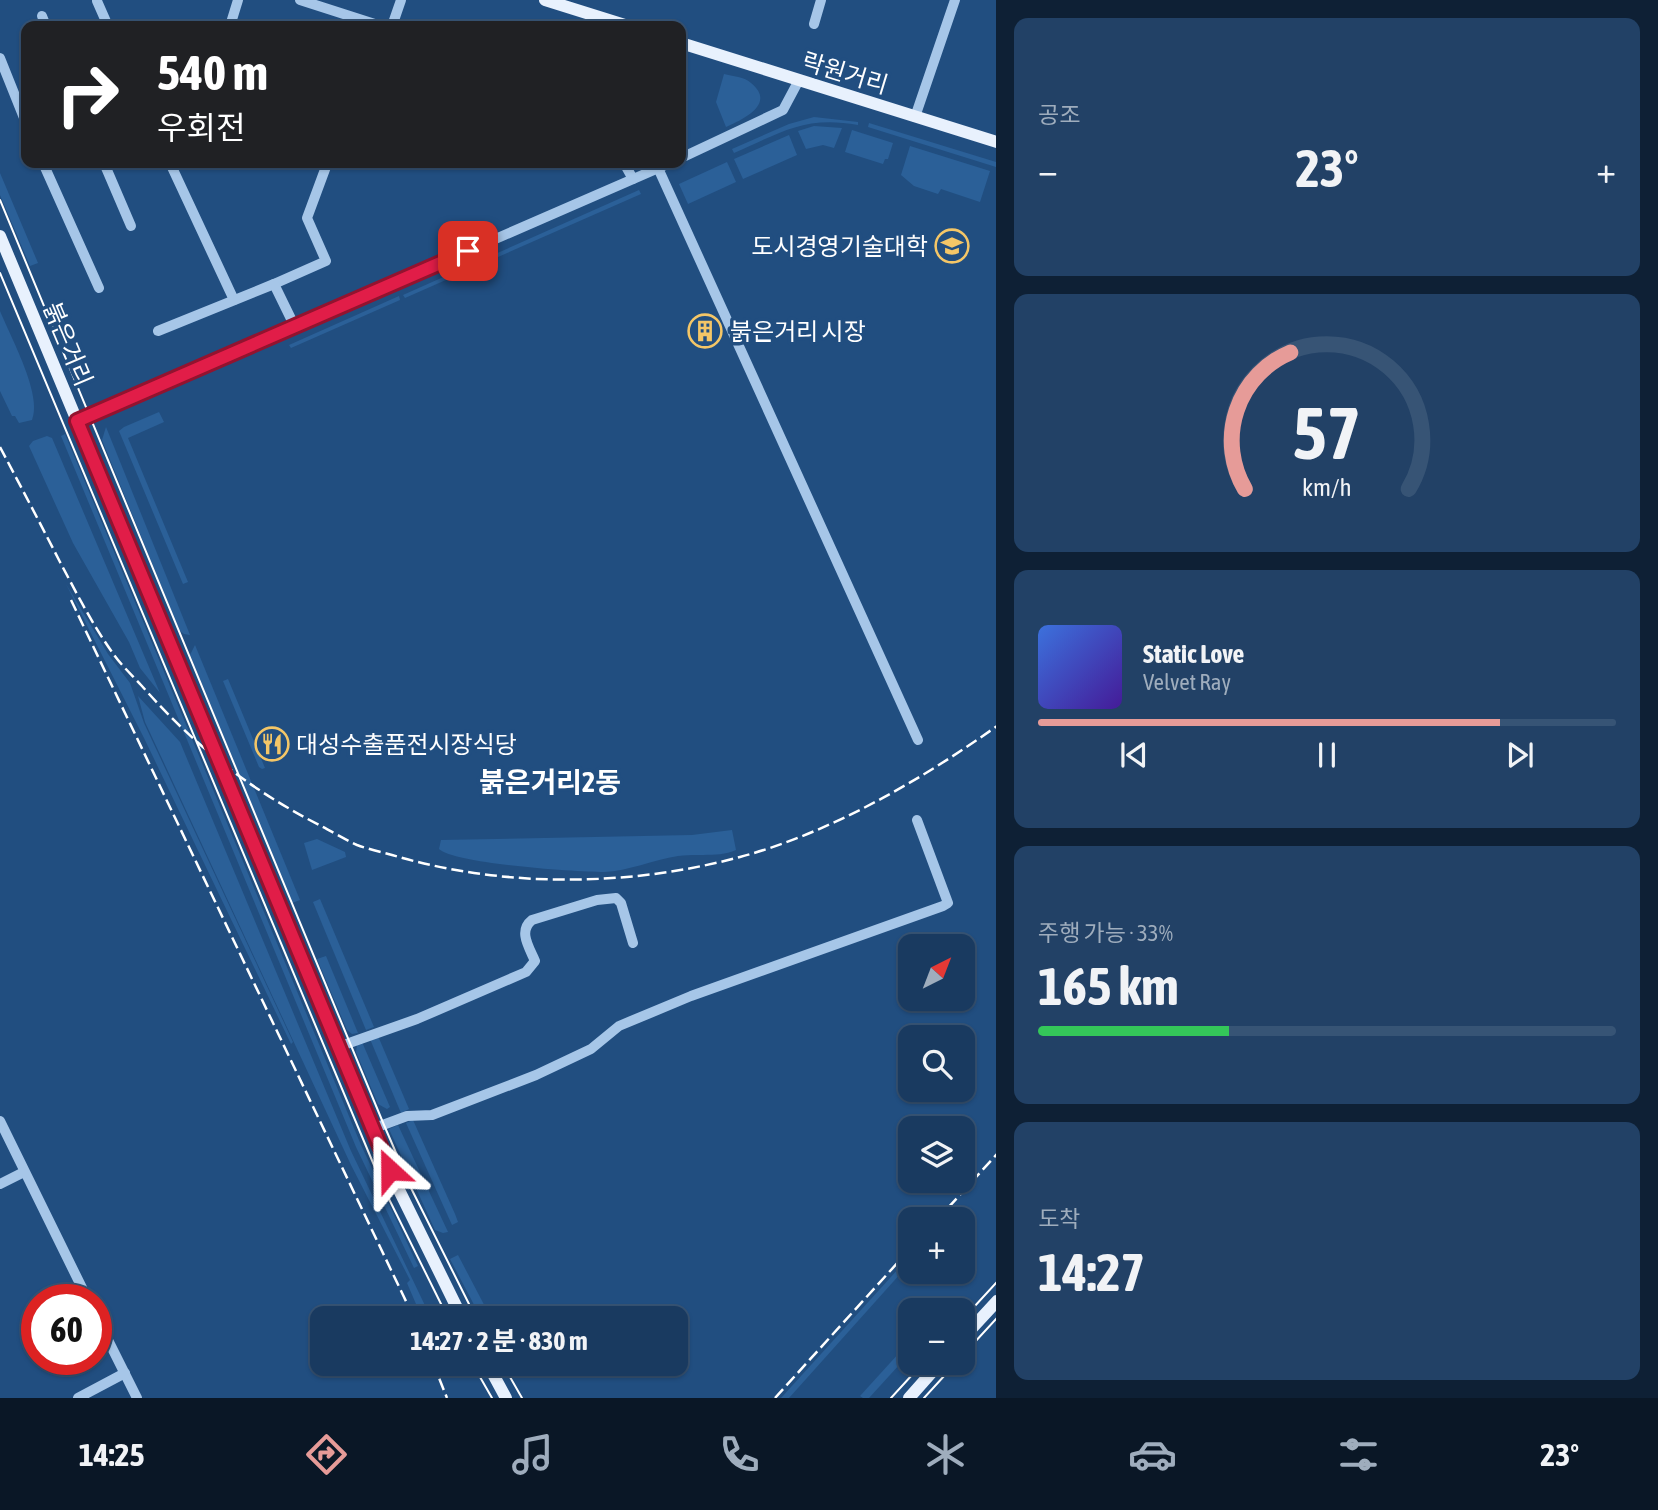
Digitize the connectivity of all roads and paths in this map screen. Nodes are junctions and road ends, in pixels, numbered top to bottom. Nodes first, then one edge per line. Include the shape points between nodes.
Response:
1 (238, 0) edge
2 (300, 0) edge
3 (401, 0) edge
4 (545, 0) edge
5 (821, 0) edge
6 (955, 0) edge
7 (97, 1) edge
8 (106, 21) edge
9 (232, 21) edge
10 (365, 21) edge
11 (394, 21) edge
12 (612, 21) edge
13 (814, 24) dead end
14 (686, 45) edge
15 (0, 58) edge
16 (799, 80) junction
17 (21, 110) edge
18 (915, 117) junction
19 (996, 142) edge
20 (686, 156) edge
21 (45, 168) edge
22 (106, 168) edge
23 (172, 168) edge
24 (326, 168) edge
25 (627, 168) edge
26 (659, 168) joint
27 (633, 179) junction
28 (131, 226) dead end
29 (0, 236) edge
30 (274, 284) junction
31 (99, 288) dead end
32 (234, 300) junction
33 (295, 327) junction
34 (158, 331) dead end
35 (77, 421) junction
36 (918, 740) dead end
37 (917, 820) dead end
38 (633, 943) dead end
39 (338, 1047) junction
40 (0, 1121) edge
41 (372, 1129) junction
42 (24, 1172) junction
43 (0, 1184) edge
44 (80, 1284) edge
45 (996, 1301) edge
46 (456, 1306) edge
47 (975, 1324) edge
48 (112, 1347) edge
49 (125, 1373) junction
50 (929, 1375) edge
51 (493, 1376) edge
52 (78, 1398) edge
53 (137, 1398) edge
54 (506, 1398) edge
55 (909, 1398) edge

1 - 9 street
2 - 10 street
3 - 11 street
4 - 12 main road
5 - 13 street
6 - 18 street
7 - 8 street
14 - 16 main road, 락원거리
15 - 17 street
16 - 18 main road, 락원거리
16 - 20 street via 783,110
18 - 19 main road, 락원거리
21 - 31 street
22 - 28 street
23 - 32 street
24 - 30 street via 307,218 326,261
25 - 27 street
26 - 27 street
26 - 36 street
27 - 33 street
29 - 35 main road, 붉은거리
30 - 32 street
30 - 33 street
32 - 34 street
33 - 35 street
35 - 39 main road, 붉은거리
37 - 41 street via 948,903 943,906 691,996 619,1026 591,1049 536,1075 432,1115 407,1116
38 - 39 street via 616,898 532,920 524,931 535,961 526,972
39 - 41 main road, 붉은거리
40 - 42 street
41 - 46 main road, 붉은거리
42 - 43 street
42 - 44 street
45 - 47 main road
48 - 49 street
49 - 52 street
49 - 53 street
50 - 55 main road
51 - 54 main road

